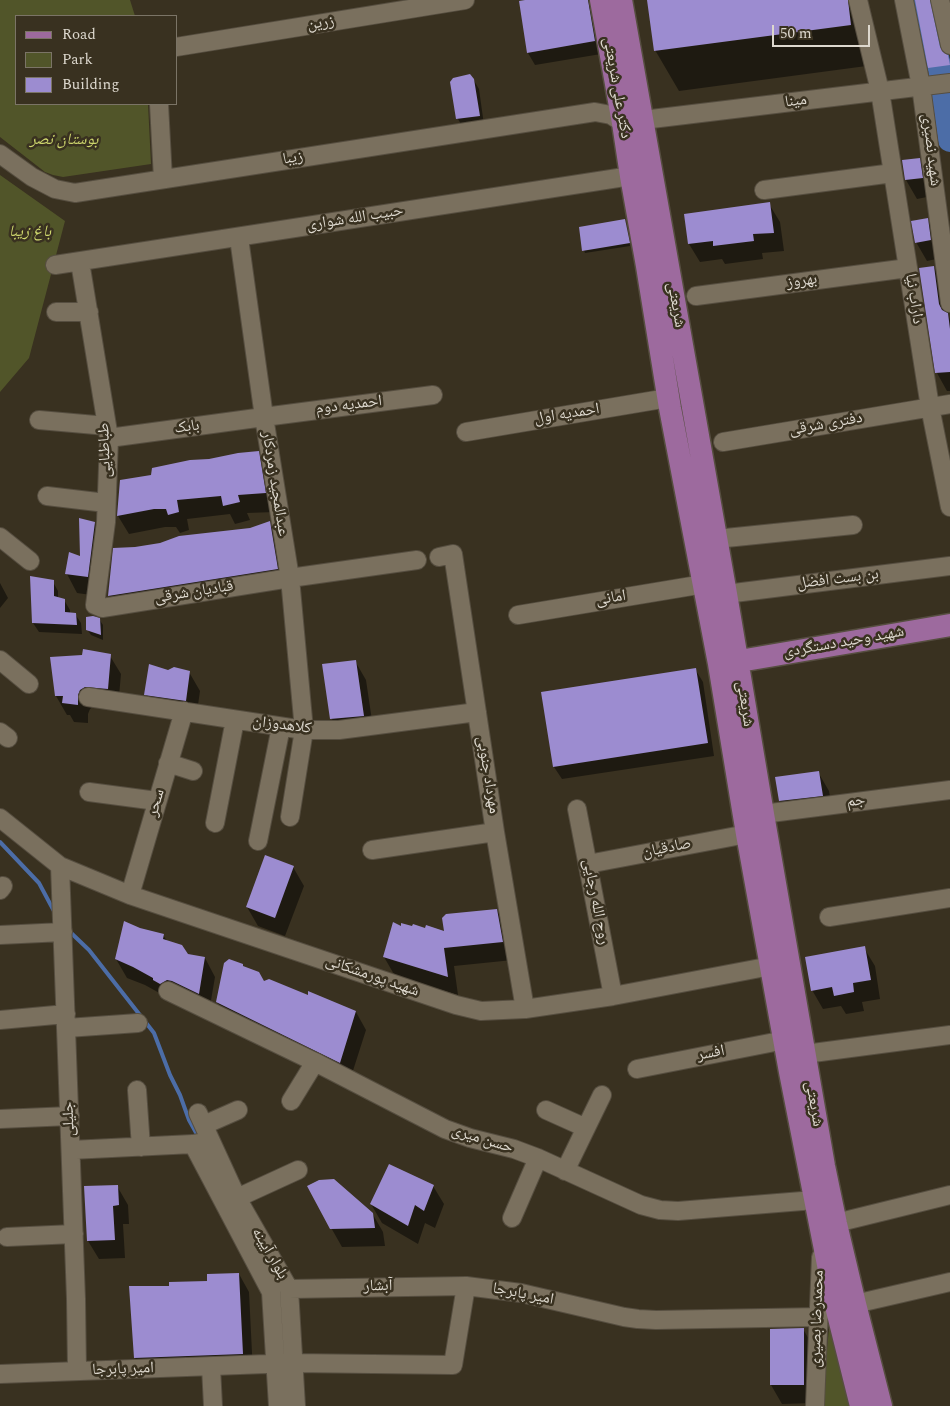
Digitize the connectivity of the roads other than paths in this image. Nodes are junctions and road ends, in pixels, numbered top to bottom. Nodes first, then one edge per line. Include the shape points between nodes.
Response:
1 (465, 0) edge
2 (601, 0) edge
3 (621, 0) edge
4 (858, 0) edge
5 (904, 0) edge
6 (940, 0) edge
7 (950, 45) edge
8 (178, 47) edge
9 (950, 83) edge
10 (921, 86) junction
11 (880, 91) junction
12 (159, 105) edge
13 (633, 122) junction
14 (0, 154) edge
15 (893, 173) junction
16 (631, 176) junction
17 (163, 179) junction
18 (764, 190) dead end
19 (238, 238) junction
20 (80, 262) junction
21 (56, 265) dead end
22 (908, 268) junction
23 (696, 296) dead end
24 (950, 303) edge
25 (56, 312) dead end
26 (88, 312) junction
27 (433, 396) dead end
28 (668, 398) junction
29 (950, 404) edge
30 (930, 407) junction
31 (264, 417) junction
32 (39, 420) dead end
33 (108, 432) junction
34 (466, 432) dead end
35 (723, 442) dead end
36 (694, 475) junction
37 (47, 496) dead end
38 (106, 503) junction
39 (950, 507) edge
40 (853, 525) dead end
41 (0, 537) edge
42 (716, 539) junction
43 (439, 557) dead end
44 (417, 560) dead end
45 (30, 561) dead end
46 (950, 566) edge
47 (290, 578) junction
48 (704, 584) junction
49 (726, 594) junction
50 (98, 607) joint
51 (518, 615) dead end
52 (950, 625) edge
53 (730, 656) junction
54 (0, 660) edge
55 (29, 684) dead end
56 (88, 696) dead end
57 (184, 711) junction
58 (477, 712) junction
59 (235, 720) junction
60 (281, 727) junction
61 (304, 730) junction
62 (168, 763) junction
63 (193, 771) dead end
64 (950, 790) edge
65 (89, 792) dead end
66 (157, 801) junction
67 (577, 809) dead end
68 (763, 814) junction
69 (290, 817) dead end
70 (0, 818) edge
71 (215, 823) dead end
72 (496, 832) junction
73 (747, 834) junction
74 (258, 841) dead end
75 (372, 850) dead end
76 (588, 864) junction
77 (60, 866) junction
78 (130, 895) junction
79 (950, 898) edge
80 (828, 916) dead end
81 (63, 932) junction
82 (0, 935) edge
83 (771, 966) junction
84 (168, 991) dead end
85 (613, 996) junction
86 (525, 1009) junction
87 (0, 1020) edge
88 (66, 1021) junction
89 (138, 1023) dead end
90 (950, 1035) edge
91 (785, 1040) junction
92 (805, 1054) junction
93 (315, 1062) junction
94 (637, 1069) dead end
95 (137, 1090) dead end
96 (602, 1095) dead end
97 (291, 1101) dead end
98 (238, 1110) dead end
99 (546, 1110) dead end
100 (70, 1116) junction
101 (0, 1119) edge
102 (204, 1126) junction
103 (586, 1128) junction
104 (193, 1144) junction
105 (141, 1146) junction
106 (71, 1150) junction
107 (538, 1158) junction
108 (298, 1170) dead end
109 (565, 1171) junction
110 (950, 1195) edge
111 (237, 1198) junction
112 (816, 1200) junction
113 (512, 1218) dead end
114 (826, 1228) junction
115 (74, 1234) junction
116 (7, 1237) dead end
117 (950, 1282) edge
118 (466, 1286) junction
119 (289, 1289) junction
120 (855, 1304) junction
121 (818, 1317) junction
122 (287, 1363) junction
123 (210, 1367) junction
124 (77, 1371) junction
125 (0, 1374) edge
126 (213, 1406) edge
127 (278, 1406) edge
128 (296, 1406) edge
129 (815, 1406) edge
130 (861, 1406) edge
131 (881, 1406) edge

1 - 8 street, زرین
2 - 13 main road, دکتر علی شریعتی
3 - 13 main road, شریعتی
4 - 11 street, داراب نیا
5 - 10 street, شهید نصیری
6 - 7 street
9 - 10 street, مینا
10 - 11 street, مینا
10 - 24 street, شهید نصیری
11 - 13 street, مینا
11 - 15 street, داراب نیا
12 - 17 street
13 - 16 main road, دکتر علی شریعتی
13 - 17 street, زیبا via 595,112
13 - 36 main road, شریعتی
14 - 17 street, زیبا via 55,189 75,193
15 - 18 street
15 - 22 street, داراب نیا
16 - 19 street, حبیب الله شواری
16 - 28 main road, شریعتی
19 - 20 street, حبیب الله شواری
19 - 31 street, عبدالمجید زمردکار
20 - 21 street, حبیب الله شواری
20 - 26 street, طباطبایی
22 - 23 street, بهروز
22 - 30 street, داراب نیا
25 - 26 street
26 - 33 street, طباطبایی
27 - 31 street, احمدیه دوم
28 - 34 street, احمدیه اول
28 - 36 main road, شریعتی
29 - 30 street, دفتری شرقی
30 - 35 street, دفتری شرقی
30 - 39 street, داراب نیا
31 - 33 street, بابک
31 - 47 street, عبدالمجید زمردکار
32 - 33 street, بابک
33 - 38 street, طباطبایی
36 - 42 main road, شریعتی
36 - 48 main road, شریعتی
37 - 38 street
38 - 50 street, طباطبایی via 95,605
40 - 42 street
41 - 45 street
42 - 49 main road, شریعتی
43 - 58 street, مهرداد جنوبی via 453,554
44 - 47 street, قبادیان شرقی
46 - 49 street, بن بست افضل
47 - 50 street, قبادیان شرقی
47 - 61 street, عبدالمجید زمردکار
48 - 51 street, امانی
48 - 53 main road, شریعتی
49 - 53 main road, شریعتی
52 - 53 main road, شهید وحید دستگردی via 770,656
53 - 68 main road, شریعتی
53 - 73 main road, شریعتی
54 - 55 street
56 - 57 street, کلاهدوزان
57 - 59 street, کلاهدوزان
57 - 62 street, سحر
58 - 61 street, کلاهدوزان via 339,730
58 - 72 street, مهرداد جنوبی
59 - 60 street, کلاهدوزان
59 - 71 street
60 - 61 street, کلاهدوزان
60 - 74 street
61 - 69 street, عبدالمجید زمردکار
62 - 63 street
62 - 66 street, سحر
64 - 68 street, جم
65 - 66 street
66 - 78 street, سحر
67 - 76 street, روح الله رجایی
68 - 92 main road, شریعتی
70 - 77 street, شهید پورمشکانی
72 - 75 street
72 - 86 street, مهرداد جنوبی
73 - 76 street, صادقیان
73 - 83 main road, شریعتی
76 - 85 street, روح الله رجایی
77 - 78 street, شهید پورمشکانی
77 - 81 street, جلیلی
78 - 86 street, شهید پورمشکانی via 456,1006 481,1011
79 - 80 street
81 - 82 street
81 - 88 street, جلیلی
83 - 85 street, شهید پورمشکانی
83 - 91 main road, شریعتی
84 - 93 street, حسن میری
85 - 86 street, شهید پورمشکانی
87 - 88 street
88 - 89 street
88 - 100 street, جلیلی
90 - 92 street
91 - 94 street, افسر
91 - 112 main road, شریعتی
92 - 114 main road, شریعتی
93 - 97 street
93 - 107 street, حسن میری via 445,1129
95 - 105 street
96 - 103 street
98 - 102 street
99 - 103 street
100 - 101 street
100 - 106 street, جلیلی
102 - 104 street
102 - 111 street, بلوار آیینه
103 - 109 street
104 - 105 street
104 - 122 street, بلوار آیینه via 271,1292
105 - 106 street
106 - 115 street, جلیلی
107 - 109 street, حسن میری
107 - 113 street
108 - 111 street
109 - 112 street, حسن میری via 641,1205 660,1210
110 - 114 street
111 - 119 street, بلوار آیینه
112 - 114 main road, شریعتی
114 - 120 main road, شریعتی
114 - 121 street, محمدرضا بصیری
114 - 130 main road, شریعتی via 837,1310
115 - 116 street
115 - 124 street, جلیلی
117 - 120 street
118 - 119 street, آبشار
118 - 121 street, امیر پابرجا via 521,1293 638,1319
118 - 122 street, امیر پابرجا via 453,1365
119 - 122 street, بلوار آیینه
120 - 131 main road, شریعتی
121 - 129 street, محمدرضا بصیری
122 - 123 street, امیر پابرجا
122 - 127 street, بلوار آیینه
122 - 128 street, بلوار آیینه
123 - 124 street, امیر پابرجا
123 - 126 street
124 - 125 street, امیر پابرجا

